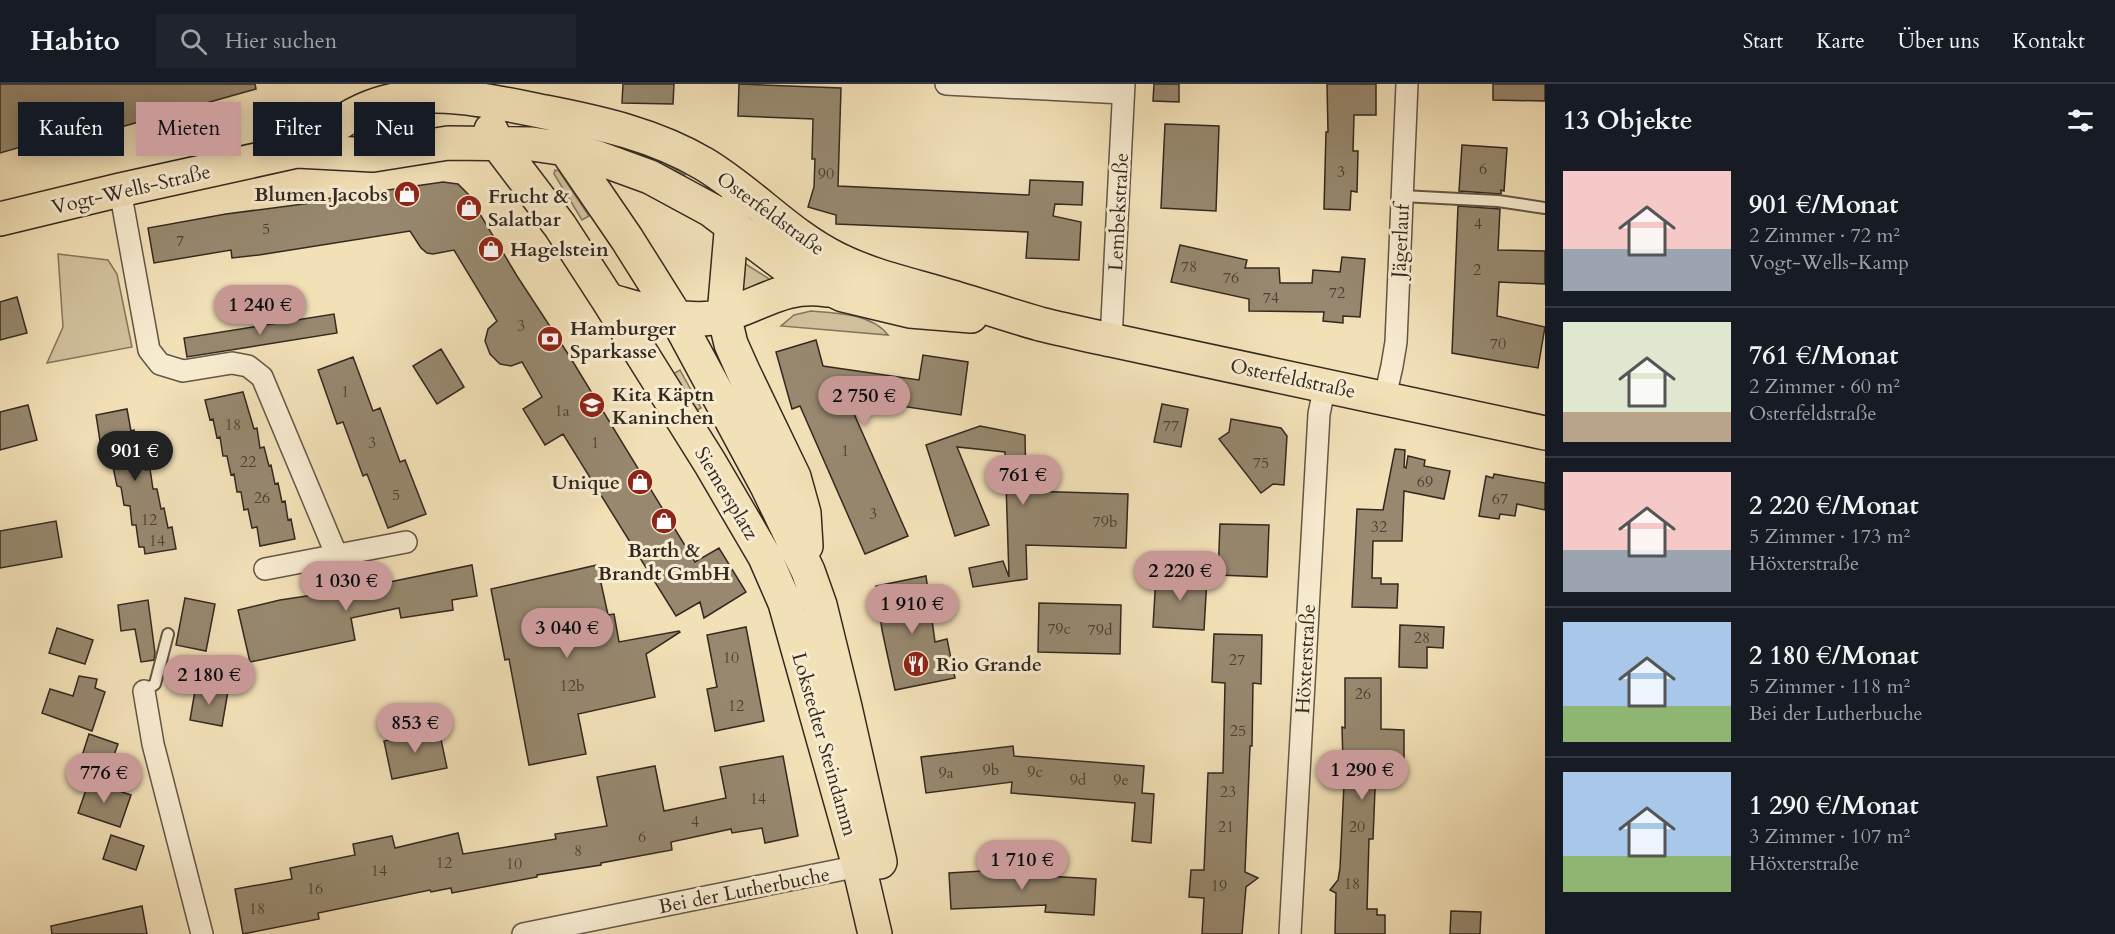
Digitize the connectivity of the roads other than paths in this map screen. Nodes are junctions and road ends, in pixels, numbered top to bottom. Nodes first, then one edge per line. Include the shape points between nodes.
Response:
1 (946, 84) edge
2 (1407, 84) edge
3 (1124, 88) edge
4 (469, 91) edge
5 (388, 94) edge
6 (511, 109) edge
7 (342, 123) edge
8 (566, 150) junction
9 (342, 153) edge
10 (274, 156) edge
11 (717, 172) junction
12 (120, 190) junction
13 (1402, 196) junction
14 (1545, 208) edge
15 (0, 219) edge
16 (733, 226) junction
17 (833, 291) junction
18 (608, 300) junction
19 (724, 315) junction
20 (676, 317) junction
21 (1042, 324) junction
22 (1111, 340) junction
23 (1325, 385) junction
24 (1384, 398) junction
25 (1545, 433) edge
26 (406, 542) dead end
27 (337, 556) junction
28 (765, 557) joint
29 (265, 569) dead end
30 (808, 571) junction
31 (168, 634) dead end
32 (144, 692) joint
33 (859, 866) junction
34 (202, 934) edge
35 (523, 934) edge
36 (875, 934) edge
37 (897, 934) edge
38 (1290, 934) edge

1 - 3 street
2 - 13 street, Jägerlauf
3 - 22 street, Lembekstraße
4 - 5 main road, Vogt-Wells-Straße via 428,96
4 - 6 main road, Siemersplatz
5 - 7 main road, Vogt-Wells-Straße
6 - 8 main road, Siemersplatz
6 - 8 main road via 532,144
6 - 9 main road, Vogt-Wells-Straße via 460,142 373,155
6 - 11 main road, Osterfeldstraße via 648,137
6 - 18 main road, Siemersplatz via 560,226
8 - 16 main road, Osterfeldstraße via 650,177
8 - 20 main road, Siemersplatz
10 - 12 main road, Vogt-Wells-Straße
11 - 16 main road via 731,198
11 - 21 main road, Osterfeldstraße via 799,236 836,259 880,277
12 - 15 main road, Vogt-Wells-Straße
12 - 27 street via 150,350 160,364 183,371 231,363 248,366 262,377
13 - 14 lane via 1498,201
13 - 24 street, Jägerlauf via 1396,342
16 - 17 main road, Osterfeldstraße via 783,264
16 - 19 main road
17 - 19 main road via 808,288 781,292
17 - 21 main road, Osterfeldstraße via 910,312
18 - 20 main road
18 - 28 main road, Siemersplatz
19 - 20 main road
19 - 30 main road via 731,344 794,477 804,513
20 - 30 main road, Siemersplatz
21 - 22 main road, Osterfeldstraße
22 - 23 main road, Osterfeldstraße
23 - 24 main road, Osterfeldstraße
23 - 38 street, Höxterstraße via 1319,414
24 - 25 main road, Osterfeldstraße
26 - 27 street
27 - 29 street
28 - 33 main road, Lokstedter Steindamm via 785,603
30 - 37 main road, Lokstedter Steindamm via 820,605
31 - 32 lane via 155,684
32 - 34 street via 153,744
33 - 35 street, Bei der Lutherbuche
33 - 36 main road, Lokstedter Steindamm

